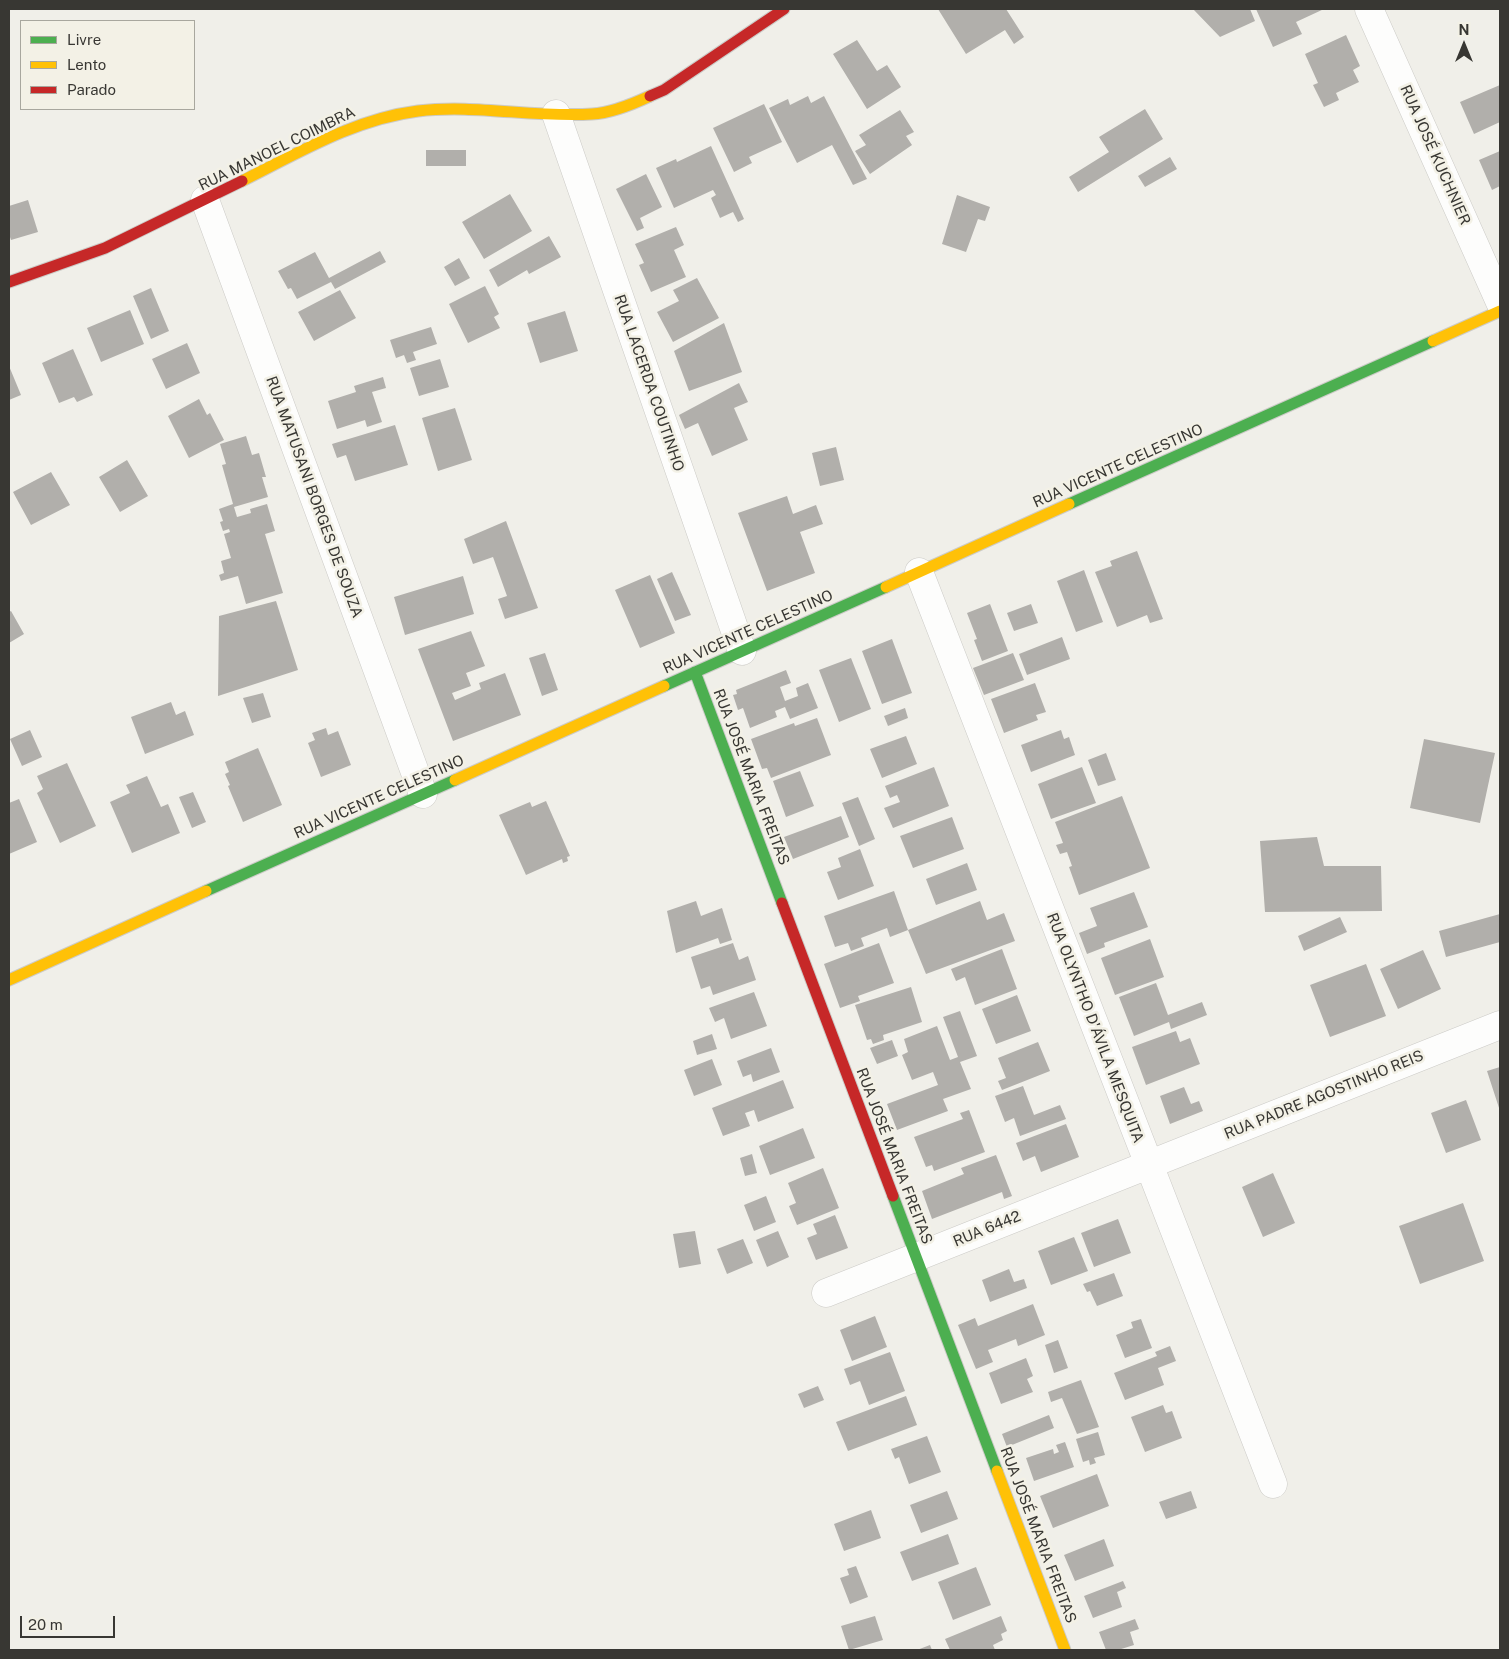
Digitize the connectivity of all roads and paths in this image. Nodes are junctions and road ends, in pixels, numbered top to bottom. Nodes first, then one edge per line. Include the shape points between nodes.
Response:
1 (784, 9) edge
2 (1369, 9) edge
3 (556, 114) junction
4 (205, 200) junction
5 (9, 282) edge
6 (1500, 302) edge
7 (1500, 311) edge
8 (919, 572) junction
9 (742, 652) junction
10 (695, 672) junction
11 (423, 794) junction
12 (9, 980) edge
13 (1500, 1025) edge
14 (1148, 1165) junction
15 (916, 1257) junction
16 (826, 1293) dead end
17 (1272, 1484) dead end
18 (1066, 1650) edge

1 - 3 street, RUA MANOEL COIMBRA via 664,90 631,105 594,114
2 - 6 street, RUA JOSÉ KUCHNIER
3 - 4 street, RUA MANOEL COIMBRA via 452,109 417,111 370,121 326,139
3 - 9 street, RUA LACERDA COUTINHO
4 - 5 street, RUA MANOEL COIMBRA via 105,248
4 - 11 street, RUA MATUSANI BORGES DE SOUZA
7 - 8 street, RUA VICENTE CELESTINO
8 - 9 street, RUA VICENTE CELESTINO
8 - 14 street, RUA OLYNTHO D'ÁVILA MESQUITA
9 - 10 street, RUA VICENTE CELESTINO
10 - 11 street, RUA VICENTE CELESTINO
10 - 15 street, RUA JOSÉ MARIA FREITAS
11 - 12 street, RUA VICENTE CELESTINO
13 - 14 street, RUA PADRE AGOSTINHO REIS
14 - 15 street, RUA 6442
14 - 17 street, RUA OLYNTHO D'ÁVILA MESQUITA
15 - 16 street, RUA 6442
15 - 18 street, RUA JOSÉ MARIA FREITAS

